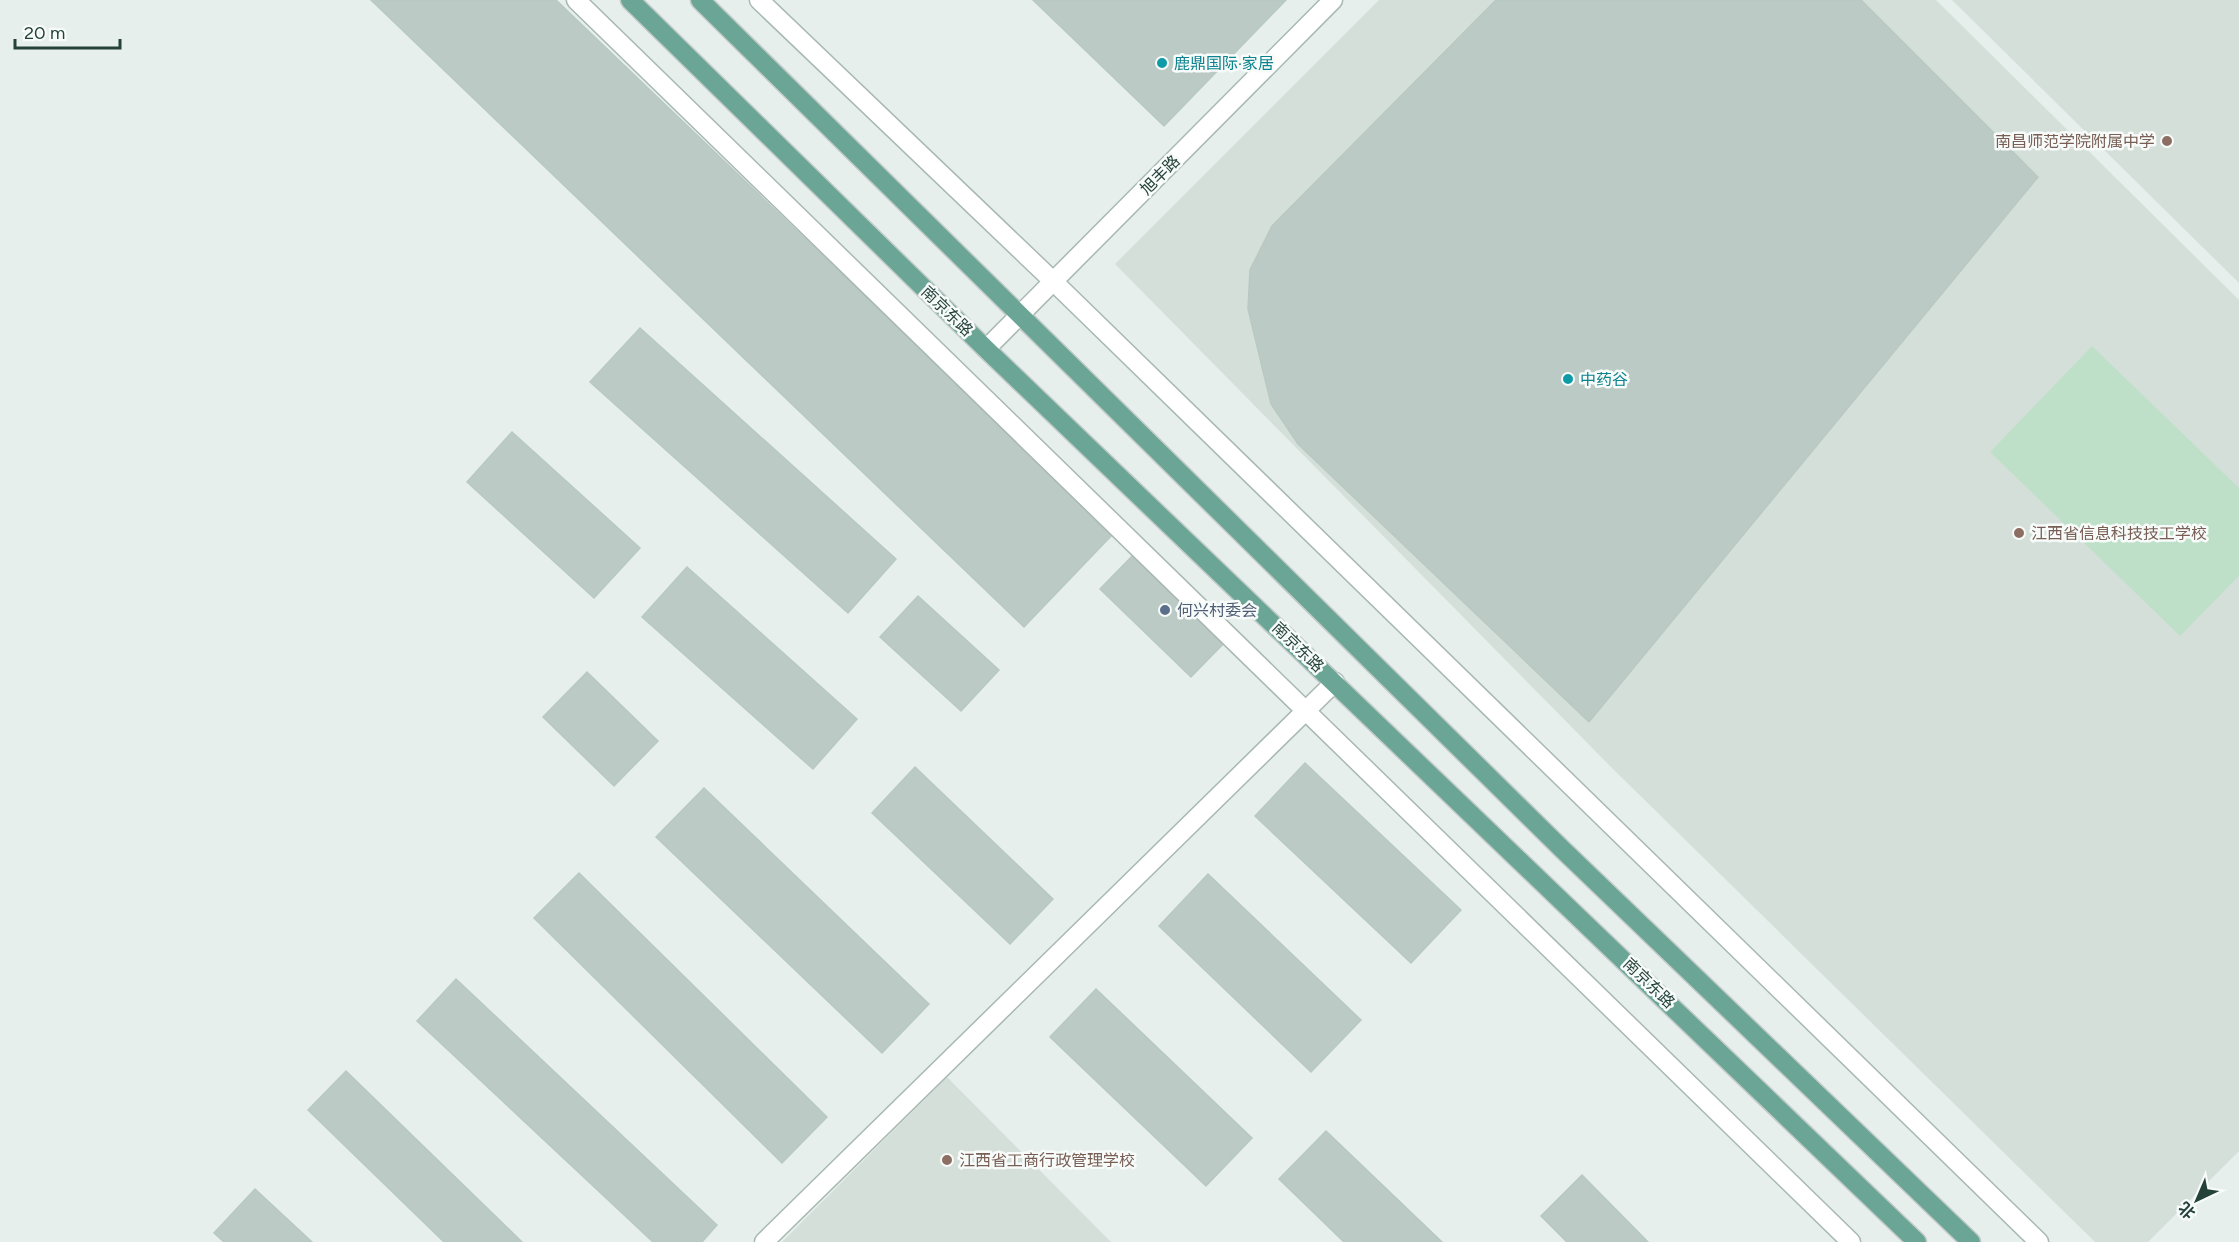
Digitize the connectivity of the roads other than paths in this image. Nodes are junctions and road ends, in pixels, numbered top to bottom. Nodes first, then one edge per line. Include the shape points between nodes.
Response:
1 (576, 0) edge
2 (630, 0) edge
3 (700, 0) edge
4 (759, 0) edge
5 (1333, 0) edge
6 (1054, 282) junction
7 (1021, 316) junction
8 (986, 349) junction
9 (1335, 682) junction
10 (1306, 711) junction
11 (764, 1242) edge
12 (1851, 1242) edge
13 (1917, 1242) edge
14 (1971, 1242) edge
15 (2038, 1242) edge

1 - 10 street
2 - 8 main road, 南京东路
3 - 7 main road
4 - 6 street
5 - 6 street, 旭丰路
6 - 7 street, 旭丰路
6 - 15 street
7 - 8 street, 旭丰路
7 - 14 main road via 1553,840
8 - 9 main road, 南京东路
9 - 10 street
9 - 13 main road, 南京东路
10 - 11 street
10 - 12 street

